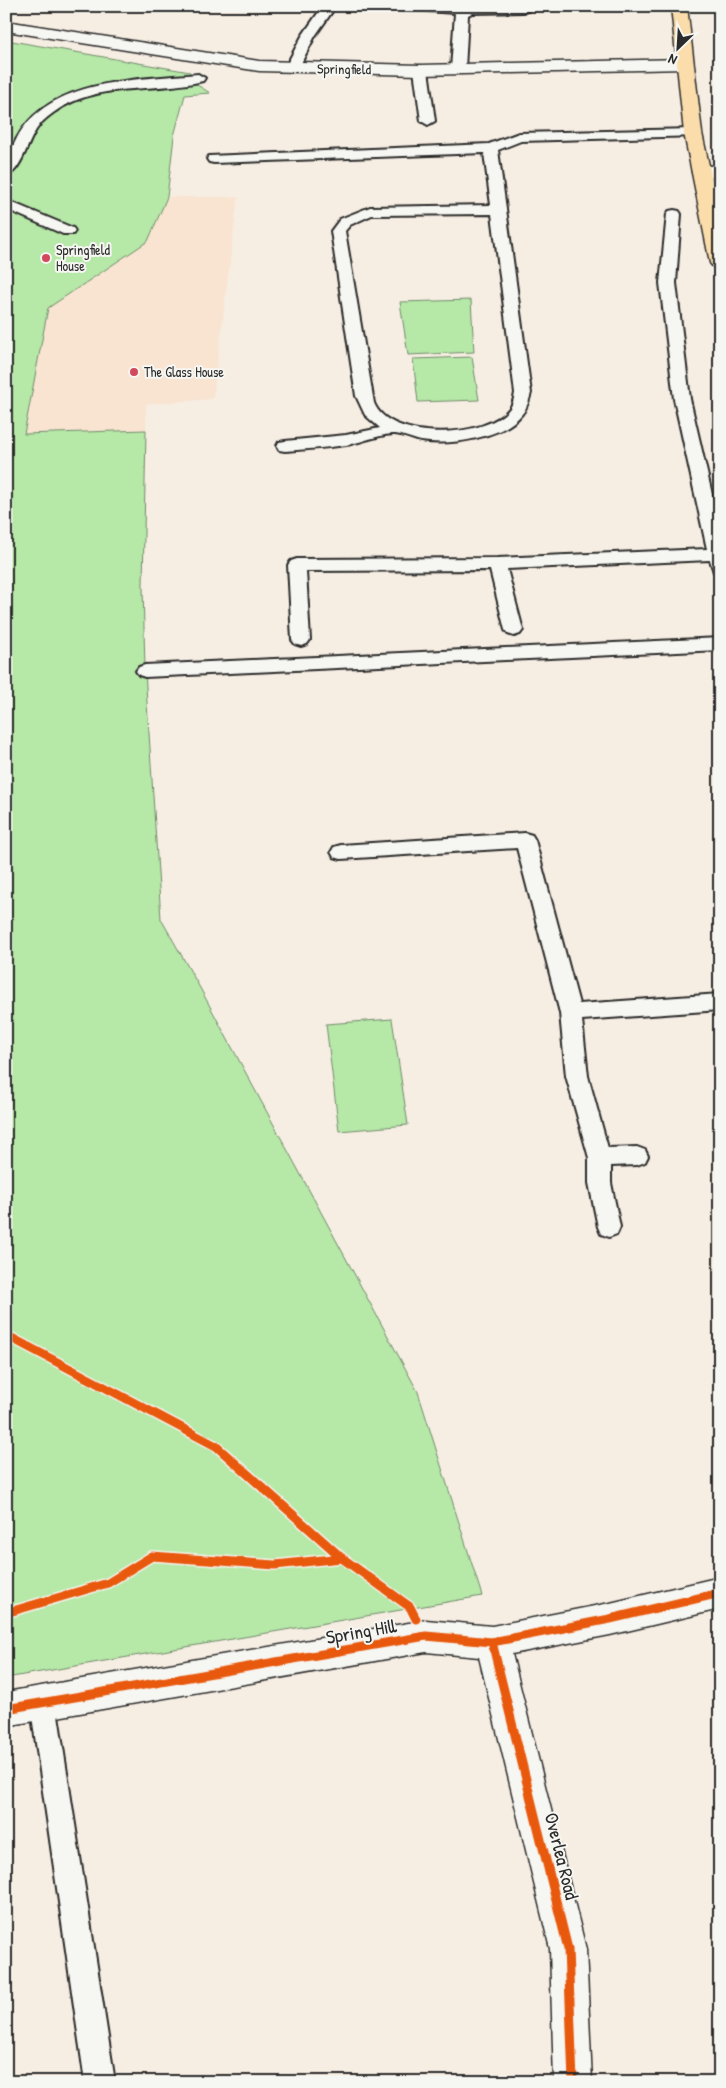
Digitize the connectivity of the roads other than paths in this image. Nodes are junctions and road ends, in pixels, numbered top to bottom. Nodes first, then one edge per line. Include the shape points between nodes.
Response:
1 (330, 6) edge
2 (411, 6) edge
3 (524, 6) edge
4 (679, 6) edge
5 (462, 12) junction
6 (6, 26) edge
7 (684, 64) junction
8 (292, 68) junction
9 (422, 70) junction
10 (458, 70) junction
11 (198, 78) dead end
12 (428, 121) dead end
13 (692, 133) junction
14 (491, 148) junction
15 (214, 159) dead end
16 (6, 172) edge
17 (710, 172) edge
18 (6, 204) edge
19 (500, 209) junction
20 (674, 214) dead end
21 (68, 231) dead end
22 (720, 263) edge
23 (396, 429) junction
24 (285, 446) dead end
25 (719, 559) edge
26 (496, 564) junction
27 (514, 630) dead end
28 (302, 640) dead end
29 (720, 644) edge
30 (145, 672) dead end
31 (340, 852) dead end
32 (720, 1002) edge
33 (571, 1013) junction
34 (637, 1156) dead end
35 (600, 1158) junction
36 (609, 1227) dead end
37 (720, 1593) edge
38 (492, 1642) junction
39 (43, 1702) junction
40 (6, 1709) edge
41 (100, 2082) edge
42 (573, 2082) edge

1 - 8 lane via 295,57
2 - 5 lane via 459,9
3 - 5 lane
4 - 7 highway
5 - 10 lane
6 - 8 street, Springfield via 228,62
7 - 10 street, Springfield
7 - 13 highway
8 - 9 street, Springfield
9 - 10 street, Springfield
9 - 12 lane
11 - 16 lane via 96,90 53,106 34,122
13 - 14 lane via 519,137
13 - 17 highway
14 - 15 lane
14 - 19 lane
17 - 22 highway
18 - 21 lane
19 - 23 lane via 523,393 515,412 497,425 474,434 443,437 410,435
19 - 23 lane via 370,211 345,222 338,232 364,396 370,412
20 - 25 lane via 668,283 682,400
23 - 24 lane via 346,440
25 - 26 lane
26 - 27 lane
26 - 28 lane via 297,565
29 - 30 lane
31 - 33 lane via 525,840
32 - 33 lane
33 - 35 lane via 577,1076
34 - 35 lane
35 - 36 lane via 600,1183
37 - 38 street, Spring Hill
38 - 39 street, Spring Hill via 426,1636
38 - 42 street, Overlea Road via 568,1949
39 - 40 street, Spring Hill
39 - 41 lane

